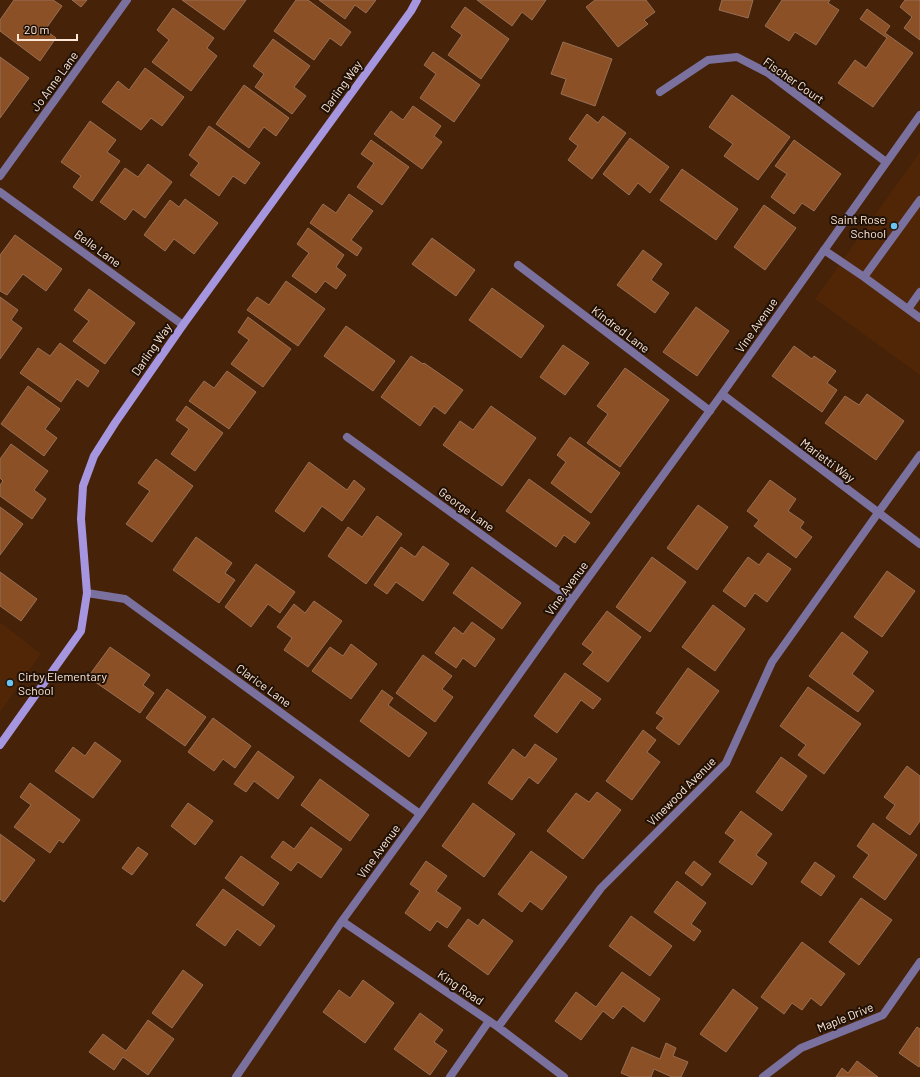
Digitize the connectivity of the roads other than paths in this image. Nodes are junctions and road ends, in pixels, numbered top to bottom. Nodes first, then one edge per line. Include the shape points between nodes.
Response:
1 (127, 0) edge
2 (417, 0) edge
3 (660, 92) dead end
4 (920, 115) edge
5 (886, 162) junction
6 (0, 176) edge
7 (0, 192) edge
8 (920, 200) edge
9 (824, 250) junction
10 (518, 265) dead end
11 (864, 277) junction
12 (920, 292) edge
13 (908, 309) junction
14 (920, 318) edge
15 (183, 324) junction
16 (722, 394) junction
17 (710, 411) junction
18 (347, 437) dead end
19 (920, 455) edge
20 (878, 513) junction
21 (920, 544) edge
22 (87, 593) junction
23 (572, 600) junction
24 (0, 745) edge
25 (420, 814) junction
26 (342, 921) junction
27 (920, 962) edge
28 (489, 1021) junction
29 (498, 1027) junction
30 (236, 1077) edge
31 (450, 1077) edge
32 (564, 1077) edge
33 (763, 1077) edge

1 - 6 street, Jo Anne Lane
2 - 15 street, Darling Way
3 - 5 street, Fischer Court via 708,60 737,57 768,73
4 - 5 street, Vine Avenue
5 - 9 street, Vine Avenue
7 - 15 street, Belle Lane
8 - 11 street
9 - 11 street
9 - 16 street, Vine Avenue
10 - 17 street, Kindred Lane
11 - 13 street
12 - 13 street
13 - 14 street
15 - 22 street, Darling Way via 94,456 83,486 81,519
16 - 17 street, Vine Avenue
16 - 20 street, Marietti Way
17 - 23 street, Vine Avenue
18 - 23 street, George Lane
19 - 20 street, Vinewood Avenue
20 - 21 street, Marietti Way
20 - 29 street, Vinewood Avenue via 772,662 726,764 601,888
22 - 24 street, Darling Way via 81,631
22 - 25 street, Clarice Lane via 125,599
23 - 25 street, Vine Avenue
25 - 26 street, Vine Avenue
26 - 28 street, King Road
26 - 30 street, Vine Avenue
27 - 33 street, Maple Drive via 882,1015 801,1048
28 - 29 street, King Road
28 - 31 street
29 - 32 street, King Road

